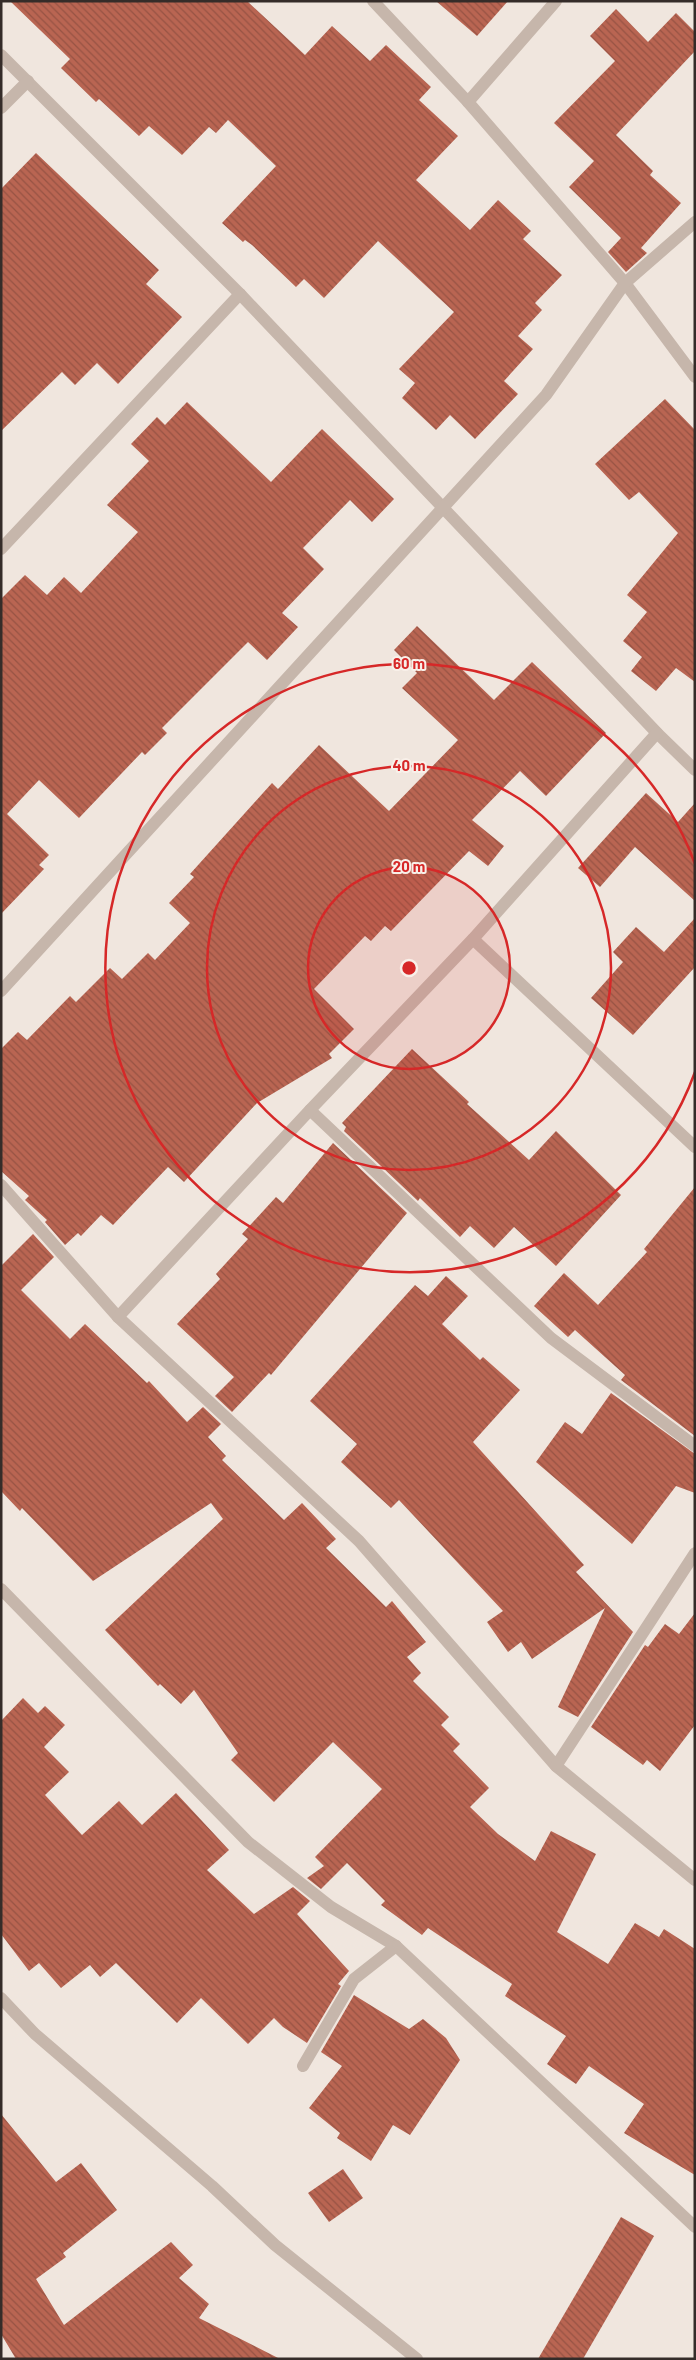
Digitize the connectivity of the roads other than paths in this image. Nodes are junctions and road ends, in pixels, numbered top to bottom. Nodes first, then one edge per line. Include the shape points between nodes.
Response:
1 (373, 1) edge
2 (556, 1) edge
3 (1, 55) edge
4 (28, 81) junction
5 (468, 102) junction
6 (1, 108) edge
7 (695, 222) edge
8 (625, 283) junction
9 (240, 294) junction
10 (695, 377) edge
11 (445, 507) junction
12 (1, 548) edge
13 (657, 733) junction
14 (695, 770) edge
15 (473, 939) junction
16 (1, 991) edge
17 (310, 1110) junction
18 (695, 1147) edge
19 (1, 1185) edge
20 (118, 1317) junction
21 (695, 1446) edge
22 (695, 1554) edge
23 (1, 1589) edge
24 (556, 1766) junction
25 (695, 1880) edge
26 (396, 1946) junction
27 (1, 1998) edge
28 (303, 2066) dead end
29 (695, 2227) edge
30 (417, 2359) edge

1 - 5 street
2 - 5 street
3 - 4 street
4 - 6 street
4 - 9 street
5 - 8 street
7 - 8 street
8 - 10 street
8 - 11 street via 546,395
9 - 11 street
9 - 12 street
11 - 13 street
11 - 16 street
13 - 14 street
13 - 15 street
15 - 17 street
15 - 18 street
17 - 20 street
17 - 21 street via 551,1338
19 - 20 street
20 - 24 street via 359,1541
22 - 24 street
23 - 26 street via 248,1842 331,1907
24 - 25 street
26 - 28 street via 354,1979
26 - 29 street
27 - 30 street via 35,2034 205,2180 275,2245

